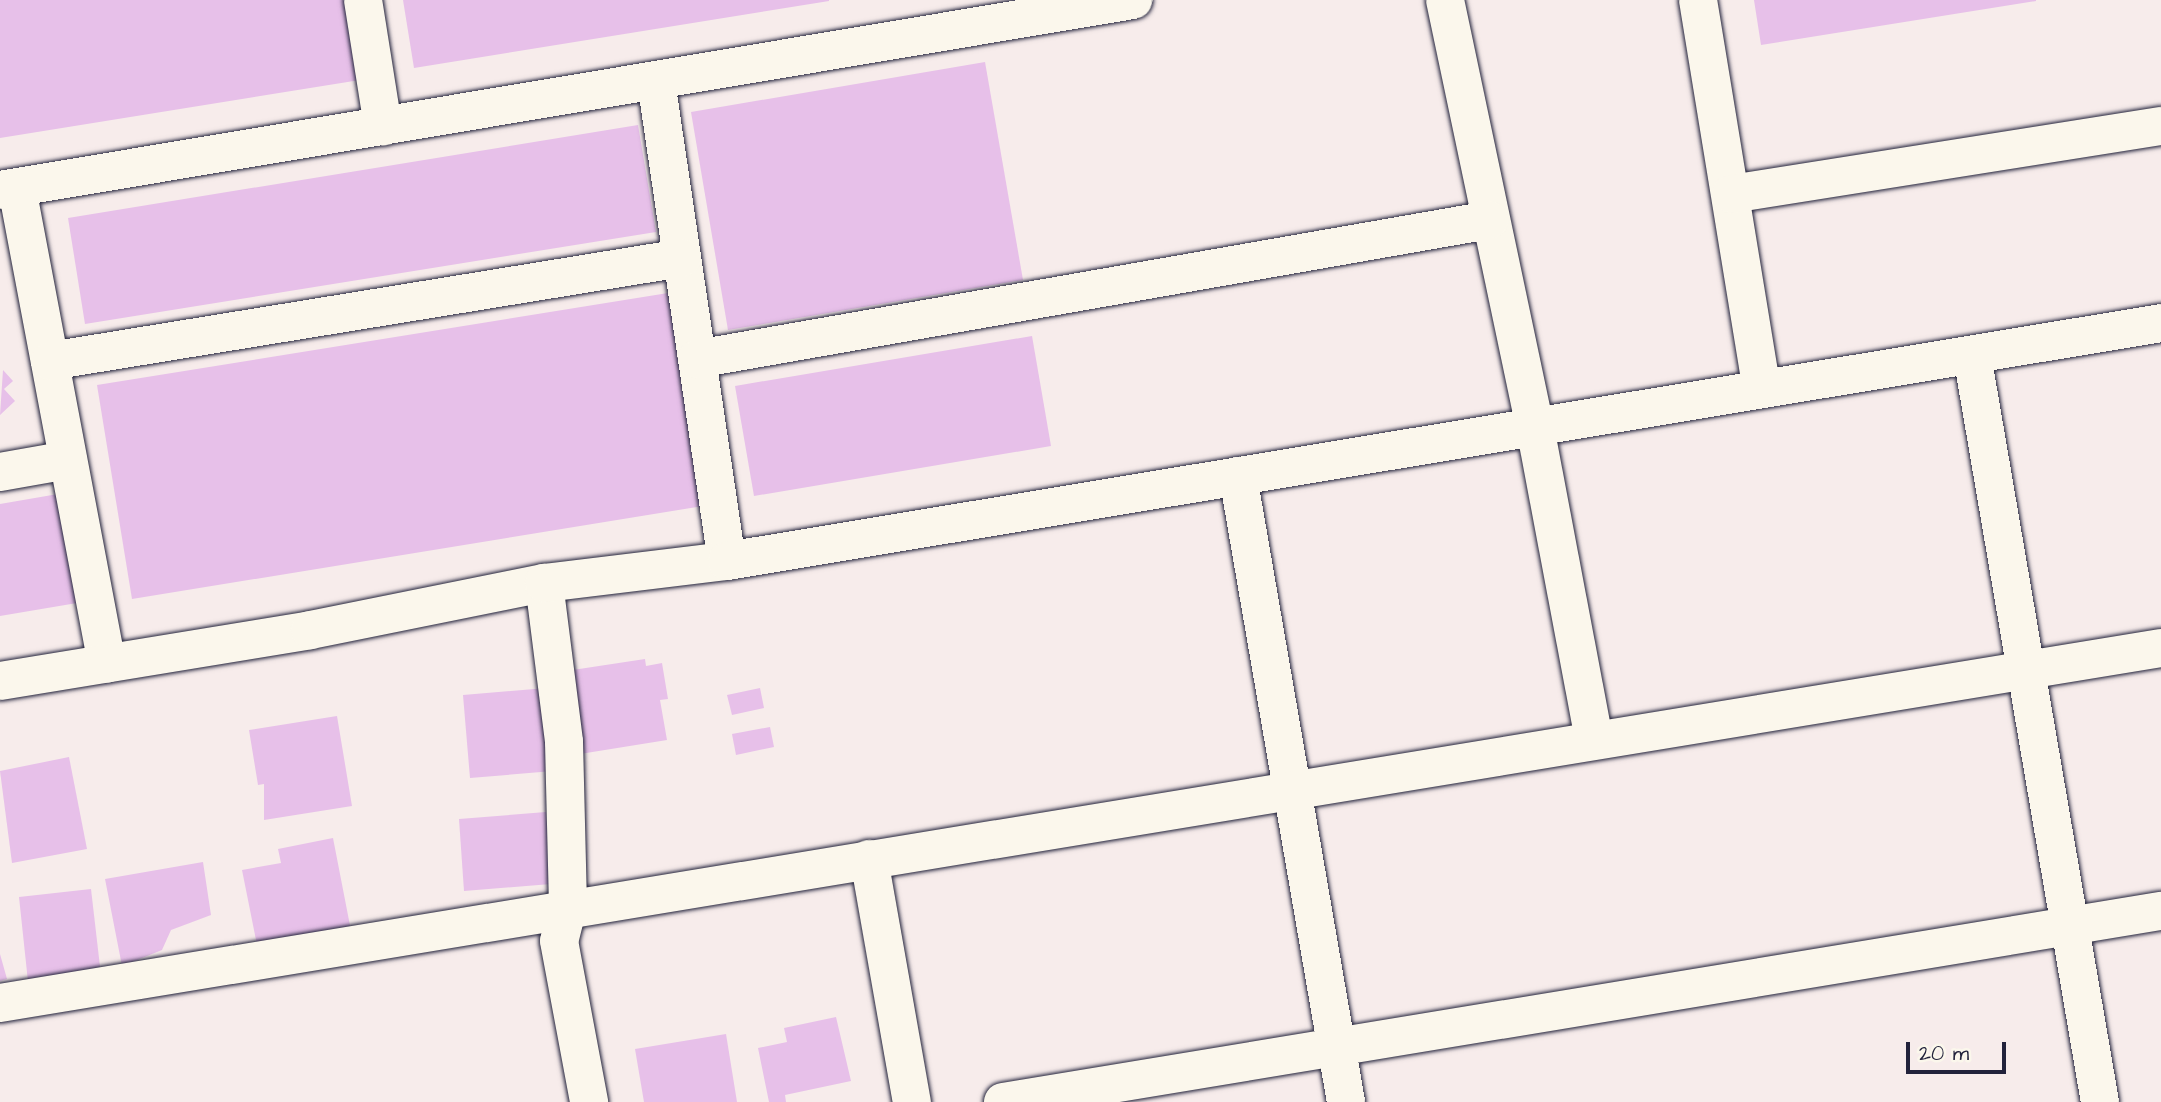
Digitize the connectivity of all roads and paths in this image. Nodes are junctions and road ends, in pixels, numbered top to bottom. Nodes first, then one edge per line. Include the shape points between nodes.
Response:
1 (363, 0) edge
2 (1133, 0) edge
3 (1445, 0) edge
4 (1698, 0) edge
5 (1022, 8) edge
6 (656, 81) junction
7 (383, 126) junction
8 (2161, 126) edge
9 (8, 189) edge
10 (1731, 194) junction
11 (1489, 220) junction
12 (682, 258) junction
13 (2161, 323) edge
14 (1972, 355) junction
15 (697, 359) junction
16 (50, 361) junction
17 (1762, 389) junction
18 (1535, 427) junction
19 (68, 460) junction
20 (0, 472) edge
21 (1238, 476) junction
22 (727, 561) junction
23 (544, 583) junction
24 (2161, 648) edge
25 (107, 664) junction
26 (2028, 671) junction
27 (0, 681) edge
28 (1594, 739) junction
29 (1293, 789) junction
30 (869, 859) junction
31 (568, 906) junction
32 (2161, 911) edge
33 (2071, 926) junction
34 (0, 1003) edge
35 (1338, 1047) junction
36 (1043, 1099) edge
37 (589, 1102) edge
38 (912, 1102) edge
39 (1003, 1102) edge
40 (1346, 1102) edge
41 (2100, 1102) edge

1 - 7 street
2 - 5 street
3 - 11 street
4 - 10 street
5 - 6 street
6 - 7 street
6 - 12 street
7 - 9 street
8 - 10 street
9 - 16 street
10 - 17 street
11 - 15 street
11 - 18 street
12 - 15 street
12 - 16 street
13 - 14 street
14 - 17 street
14 - 26 street
15 - 22 street
16 - 19 street
17 - 18 street
18 - 21 street
18 - 28 street
19 - 20 street
19 - 25 street
21 - 22 street
21 - 29 street
22 - 23 street
23 - 25 street via 310,630
23 - 31 street via 564,741
24 - 26 street
25 - 27 street
26 - 28 street
26 - 33 street
28 - 29 street
29 - 30 street
29 - 35 street
30 - 31 street
30 - 38 street
31 - 34 street
31 - 37 street via 559,941
32 - 33 street
33 - 35 street
33 - 41 street
35 - 36 street
35 - 40 street
36 - 39 street

